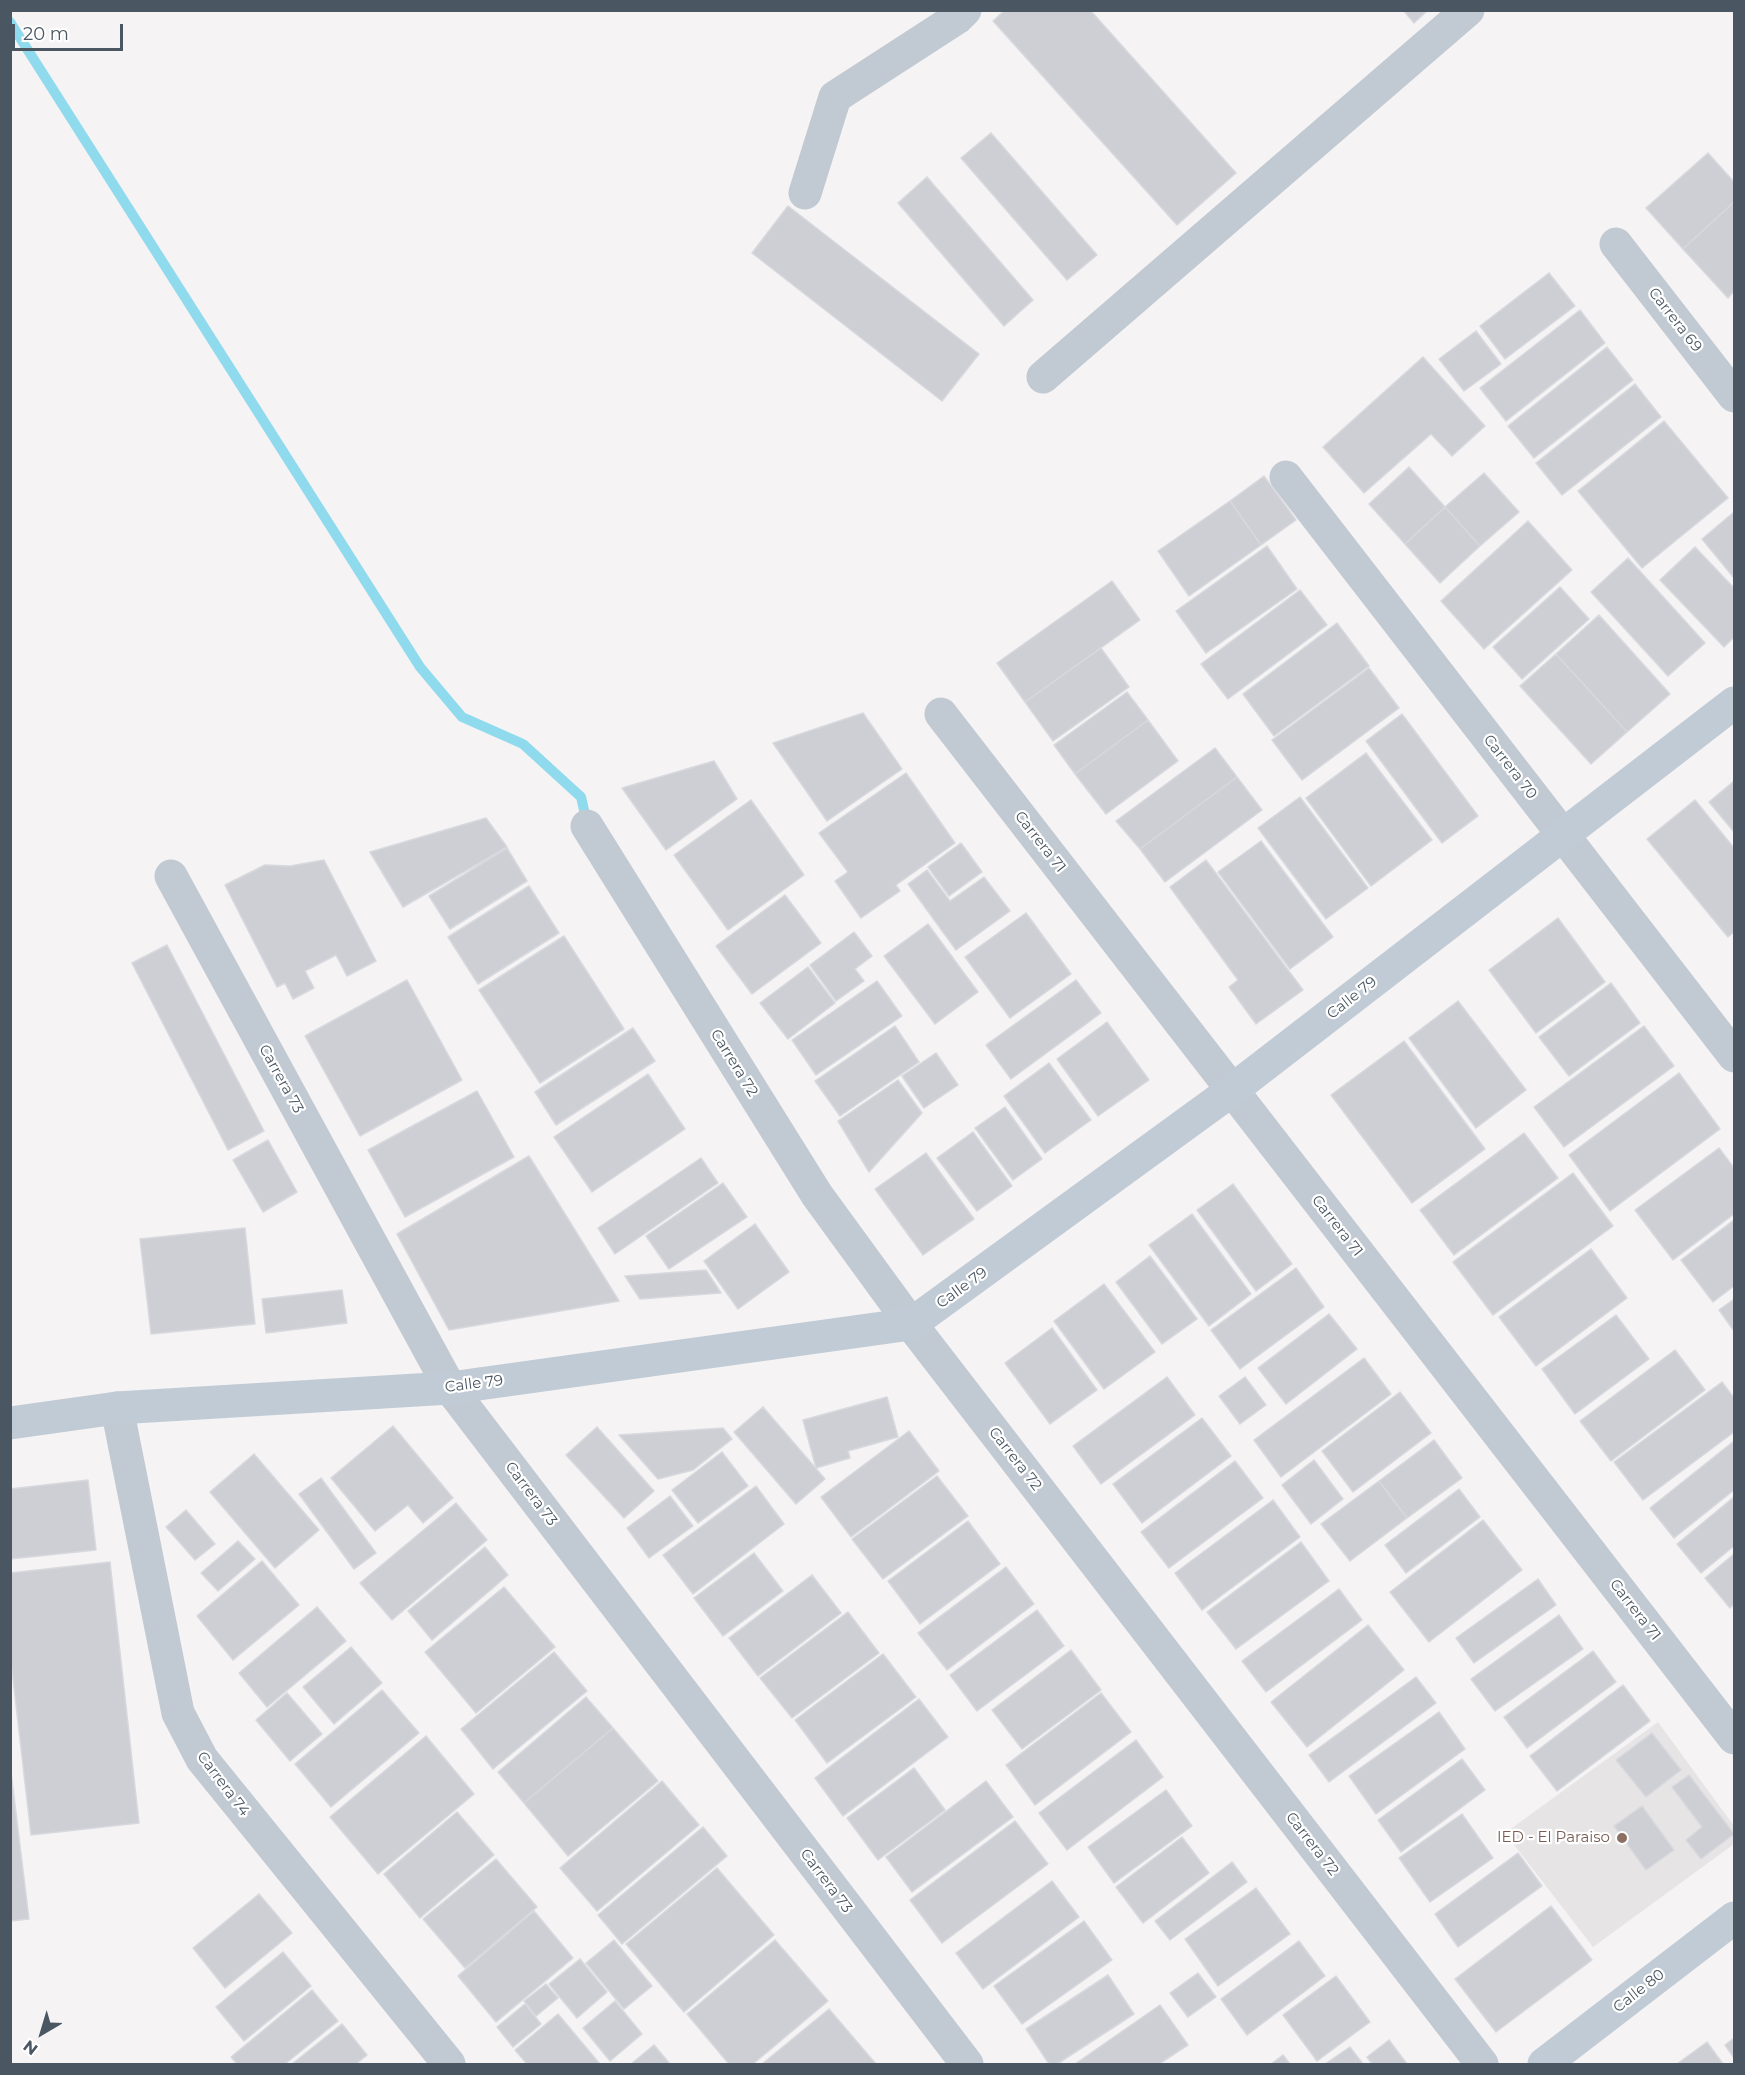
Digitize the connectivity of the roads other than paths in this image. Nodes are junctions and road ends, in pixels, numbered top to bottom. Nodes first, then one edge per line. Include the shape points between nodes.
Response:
1 (965, 10) edge
2 (1468, 10) edge
3 (805, 193) dead end
4 (1617, 244) dead end
5 (1043, 377) dead end
6 (1734, 396) edge
7 (1286, 477) dead end
8 (1734, 703) edge
9 (941, 714) dead end
10 (587, 826) dead end
11 (1563, 835) junction
12 (171, 876) dead end
13 (1734, 1056) edge
14 (1232, 1090) junction
15 (911, 1324) junction
16 (450, 1388) junction
17 (117, 1408) junction
18 (10, 1423) edge
19 (1734, 1738) edge
20 (1734, 1918) edge
21 (448, 2064) edge
22 (967, 2064) edge
23 (1482, 2064) edge
24 (1544, 2064) edge

1 - 3 street via 835,97
2 - 5 street
4 - 6 street, Carrera 69
7 - 11 street, Carrera 70
8 - 11 street, Calle 79
9 - 14 street, Carrera 71
10 - 15 street, Carrera 72 via 817,1195
11 - 13 street, Carrera 70
11 - 14 street, Calle 79
12 - 16 street, Carrera 73
14 - 15 street, Calle 79
14 - 19 street, Carrera 71
15 - 16 street, Calle 79
15 - 23 street, Carrera 72
16 - 17 street, Calle 79
16 - 22 street, Carrera 73
17 - 18 street, Calle 79
17 - 21 street, Carrera 74 via 178,1713 202,1759
20 - 24 street, Calle 80

